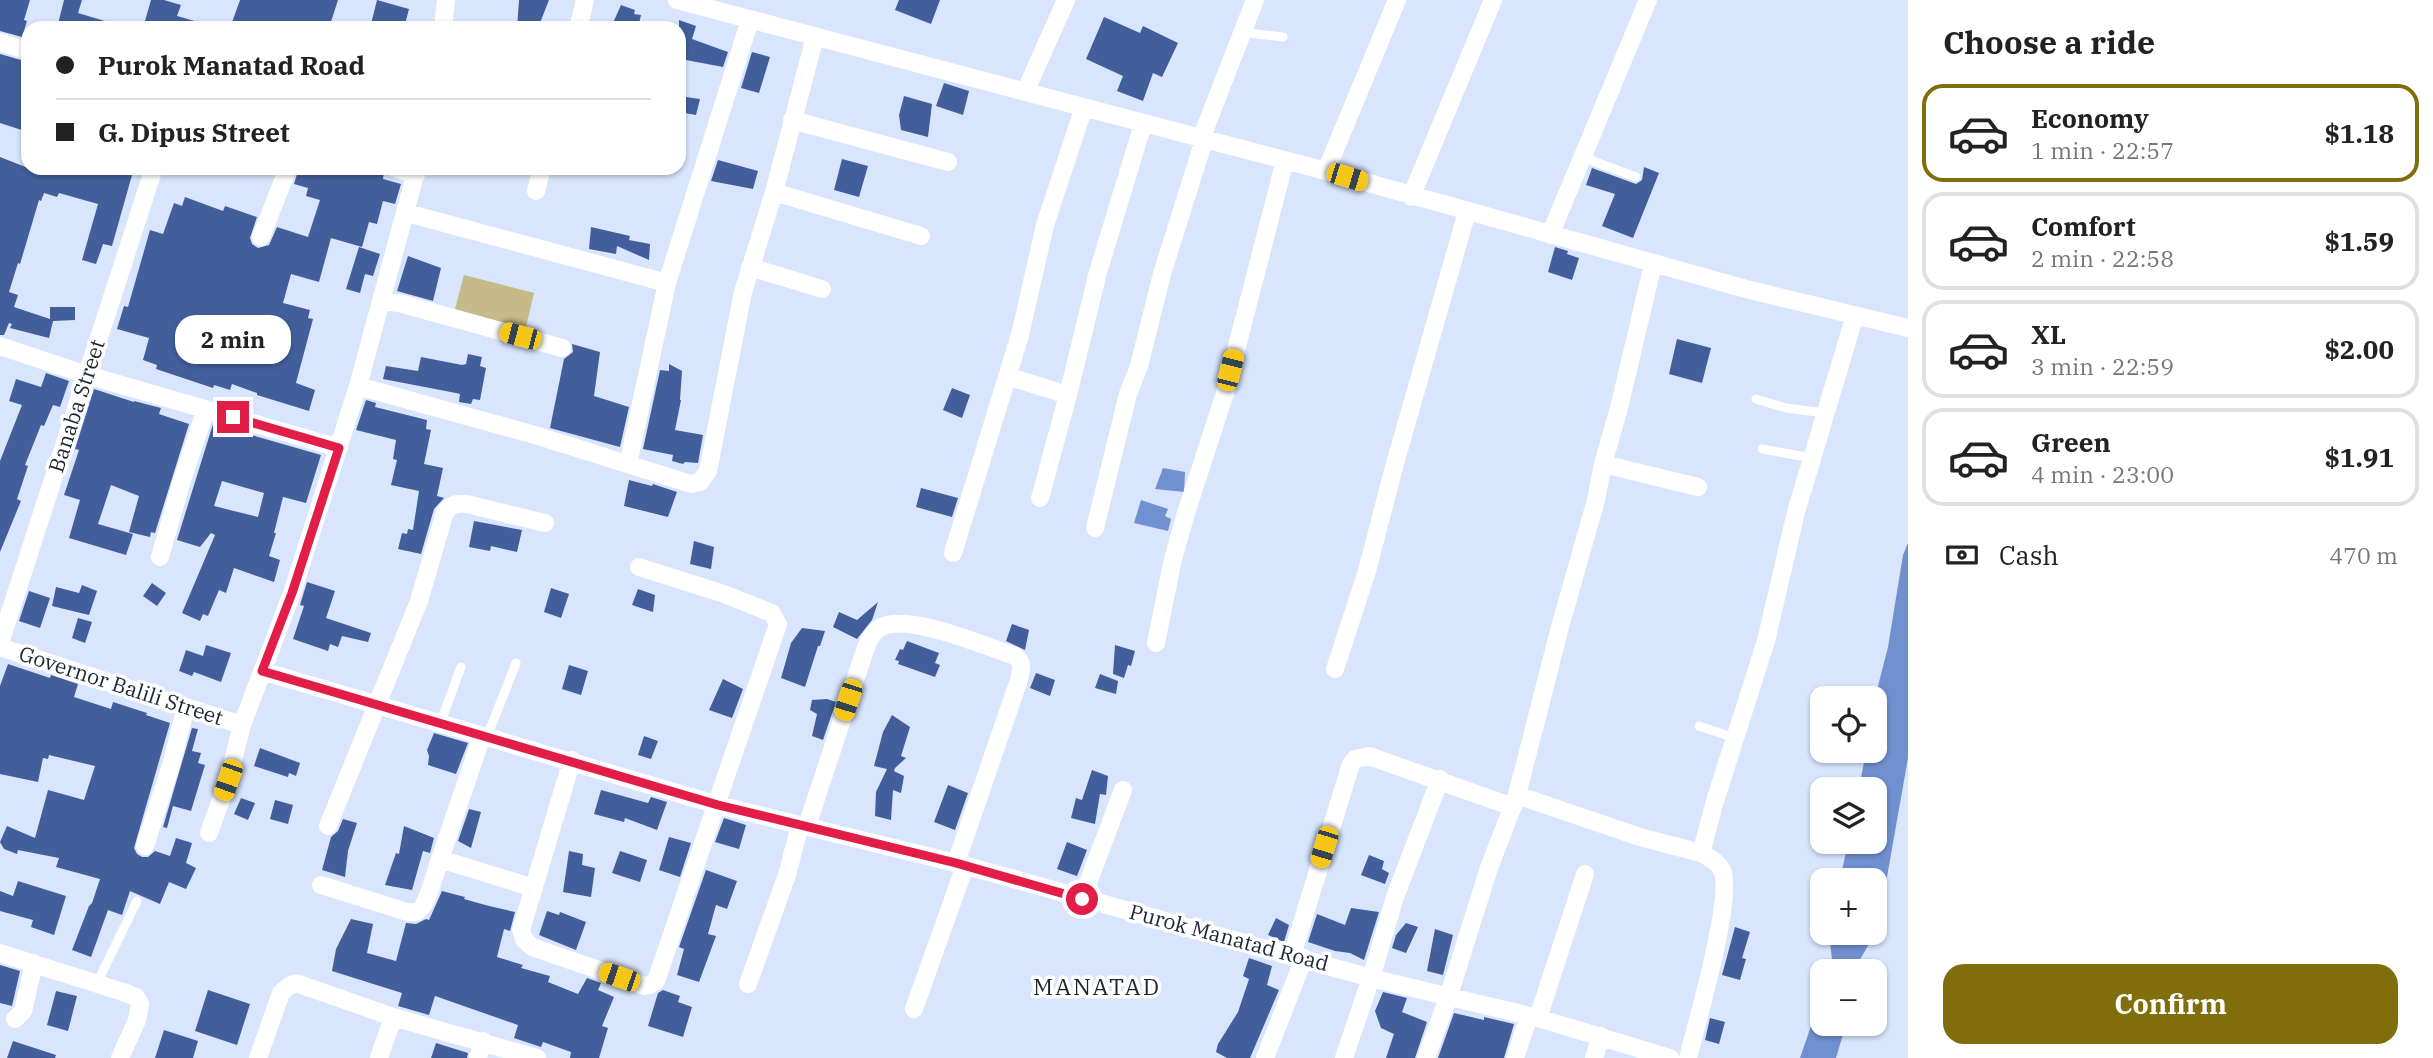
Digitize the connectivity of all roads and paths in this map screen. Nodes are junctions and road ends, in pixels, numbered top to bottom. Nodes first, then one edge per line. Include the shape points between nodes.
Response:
1 (446, 0) edge
2 (585, 0) edge
3 (677, 0) edge
4 (1066, 0) edge
5 (1255, 0) edge
6 (1397, 0) edge
7 (1493, 0) edge
8 (1648, 0) edge
9 (750, 20) junction
10 (444, 21) edge
11 (580, 21) edge
12 (1242, 32) junction
13 (815, 37) junction
14 (1283, 37) dead end
15 (0, 42) edge
16 (21, 49) edge
17 (1025, 92) junction
18 (1084, 107) junction
19 (792, 120) junction
20 (1143, 124) junction
21 (1203, 139) junction
22 (1582, 157) junction
23 (1284, 160) junction
24 (948, 162) dead end
25 (1326, 171) junction
26 (152, 175) edge
27 (285, 175) edge
28 (415, 175) edge
29 (540, 175) edge
30 (1636, 177) dead end
31 (536, 191) dead end
32 (774, 192) junction
33 (1411, 197) junction
34 (407, 212) junction
35 (1466, 212) junction
36 (1550, 235) junction
37 (921, 236) dead end
38 (261, 237) dead end
39 (1653, 264) junction
40 (750, 267) junction
41 (667, 283) junction
42 (822, 289) dead end
43 (382, 301) junction
44 (1855, 315) junction
45 (1908, 328) edge
46 (0, 346) edge
47 (562, 348) dead end
48 (88, 375) junction
49 (1007, 376) junction
50 (358, 386) junction
51 (1068, 394) junction
52 (1756, 399) dead end
53 (206, 409) junction
54 (1825, 413) junction
55 (339, 448) junction
56 (1762, 449) dead end
57 (1812, 458) junction
58 (628, 464) junction
59 (1603, 464) junction
60 (1698, 487) dead end
61 (1040, 498) dead end
62 (545, 523) dead end
63 (1094, 528) dead end
64 (953, 553) dead end
65 (160, 557) dead end
66 (639, 567) dead end
67 (1156, 643) dead end
68 (0, 645) edge
69 (516, 663) dead end
70 (461, 667) dead end
71 (1335, 669) dead end
72 (262, 671) junction
73 (186, 707) junction
74 (378, 707) junction
75 (440, 724) junction
76 (242, 725) junction
77 (1699, 726) dead end
78 (485, 736) junction
79 (1735, 738) junction
80 (572, 760) junction
81 (1440, 779) junction
82 (1123, 790) dead end
83 (1515, 801) junction
84 (718, 805) junction
85 (328, 826) dead end
86 (804, 826) junction
87 (209, 832) dead end
88 (145, 846) dead end
89 (1702, 853) junction
90 (440, 859) junction
91 (960, 865) junction
92 (1585, 874) dead end
93 (321, 885) dead end
94 (534, 888) junction
95 (1082, 899) junction
96 (137, 901) dead end
97 (0, 953) edge
98 (1298, 957) junction
99 (34, 964) junction
100 (1371, 978) junction
101 (97, 982) junction
102 (748, 984) dead end
103 (1449, 995) junction
104 (914, 1009) dead end
105 (393, 1017) junction
106 (1533, 1017) junction
107 (15, 1019) dead end
108 (1601, 1036) junction
109 (481, 1050) edge
110 (120, 1058) edge
111 (258, 1058) edge
112 (379, 1058) edge
113 (537, 1058) edge
114 (1265, 1058) edge
115 (1343, 1058) edge
116 (1426, 1058) edge
117 (1515, 1058) edge
118 (1594, 1058) edge
119 (1668, 1058) edge
120 (1688, 1058) edge

1 - 10 street
2 - 11 street
3 - 9 street
4 - 17 street
5 - 12 street
6 - 25 street
7 - 33 street
8 - 22 street
9 - 13 street
9 - 41 street
12 - 14 lane
12 - 21 street
13 - 17 street
13 - 19 street
15 - 16 street
17 - 18 street
18 - 20 street
18 - 49 street via 1045,225
19 - 24 street
19 - 32 street
20 - 21 street
20 - 51 street via 1098,272
21 - 23 street
21 - 63 street
22 - 30 lane
22 - 36 street
23 - 25 street
23 - 67 street via 1225,393 1173,559
25 - 33 street
26 - 48 street, Banaba Street
27 - 38 street
28 - 34 street
29 - 31 street
32 - 37 street
32 - 40 street
33 - 35 street
34 - 41 street
34 - 43 street
35 - 36 street
35 - 71 street via 1367,571
36 - 39 street
39 - 44 street
39 - 59 street
40 - 42 street
40 - 58 street via 705,477 691,484
41 - 58 street
43 - 47 street
43 - 50 street
44 - 45 street
44 - 54 street
46 - 48 street
48 - 53 street
48 - 68 street, Banaba Street
49 - 51 street
49 - 64 street
50 - 55 street
50 - 58 street
51 - 61 street
52 - 54 lane
53 - 55 street
53 - 65 street
54 - 57 street
55 - 72 street
56 - 57 lane
57 - 79 street via 1766,641
59 - 60 street
59 - 83 street
62 - 74 street via 467,504 449,507
66 - 84 street via 772,613 778,625
68 - 73 street, Governor Balili Street
69 - 78 lane
70 - 75 lane
72 - 74 street, Purok Manatad Road
72 - 76 street
73 - 76 street, Governor Balili Street
73 - 88 street
74 - 75 street, Purok Manatad Road
74 - 85 street
75 - 78 street, Purok Manatad Road
76 - 87 street
77 - 79 lane
78 - 80 street, Purok Manatad Road
78 - 90 street
79 - 89 street
80 - 84 street, Purok Manatad Road
80 - 94 street
81 - 83 street
81 - 98 street via 1369,757 1351,764
81 - 100 street via 1395,897
82 - 95 street
83 - 89 street
83 - 103 street
84 - 86 street, Purok Manatad Road
84 - 94 street via 656,981 650,985 532,947 521,930
86 - 91 street, Purok Manatad Road
86 - 91 street via 873,634 882,626 922,625 1015,656 1022,666
86 - 102 street
89 - 120 street via 1722,869 1726,882 1720,928
90 - 93 street via 422,909 416,913
90 - 94 street
91 - 95 street, Purok Manatad Road
91 - 104 street
92 - 106 street
95 - 98 street, Purok Manatad Road
96 - 101 lane
97 - 99 street
98 - 100 street, Purok Manatad Road
98 - 114 street
99 - 101 street
99 - 107 street via 23,1011
100 - 103 street, Purok Manatad Road
100 - 115 street
101 - 110 street via 138,1001 137,1020
103 - 106 street, Purok Manatad Road
103 - 116 street
105 - 109 street
105 - 111 street via 292,984 275,1005
105 - 112 street
106 - 108 street, Purok Manatad Road
106 - 117 street
108 - 118 street
108 - 119 street, Purok Manatad Road
109 - 113 street

